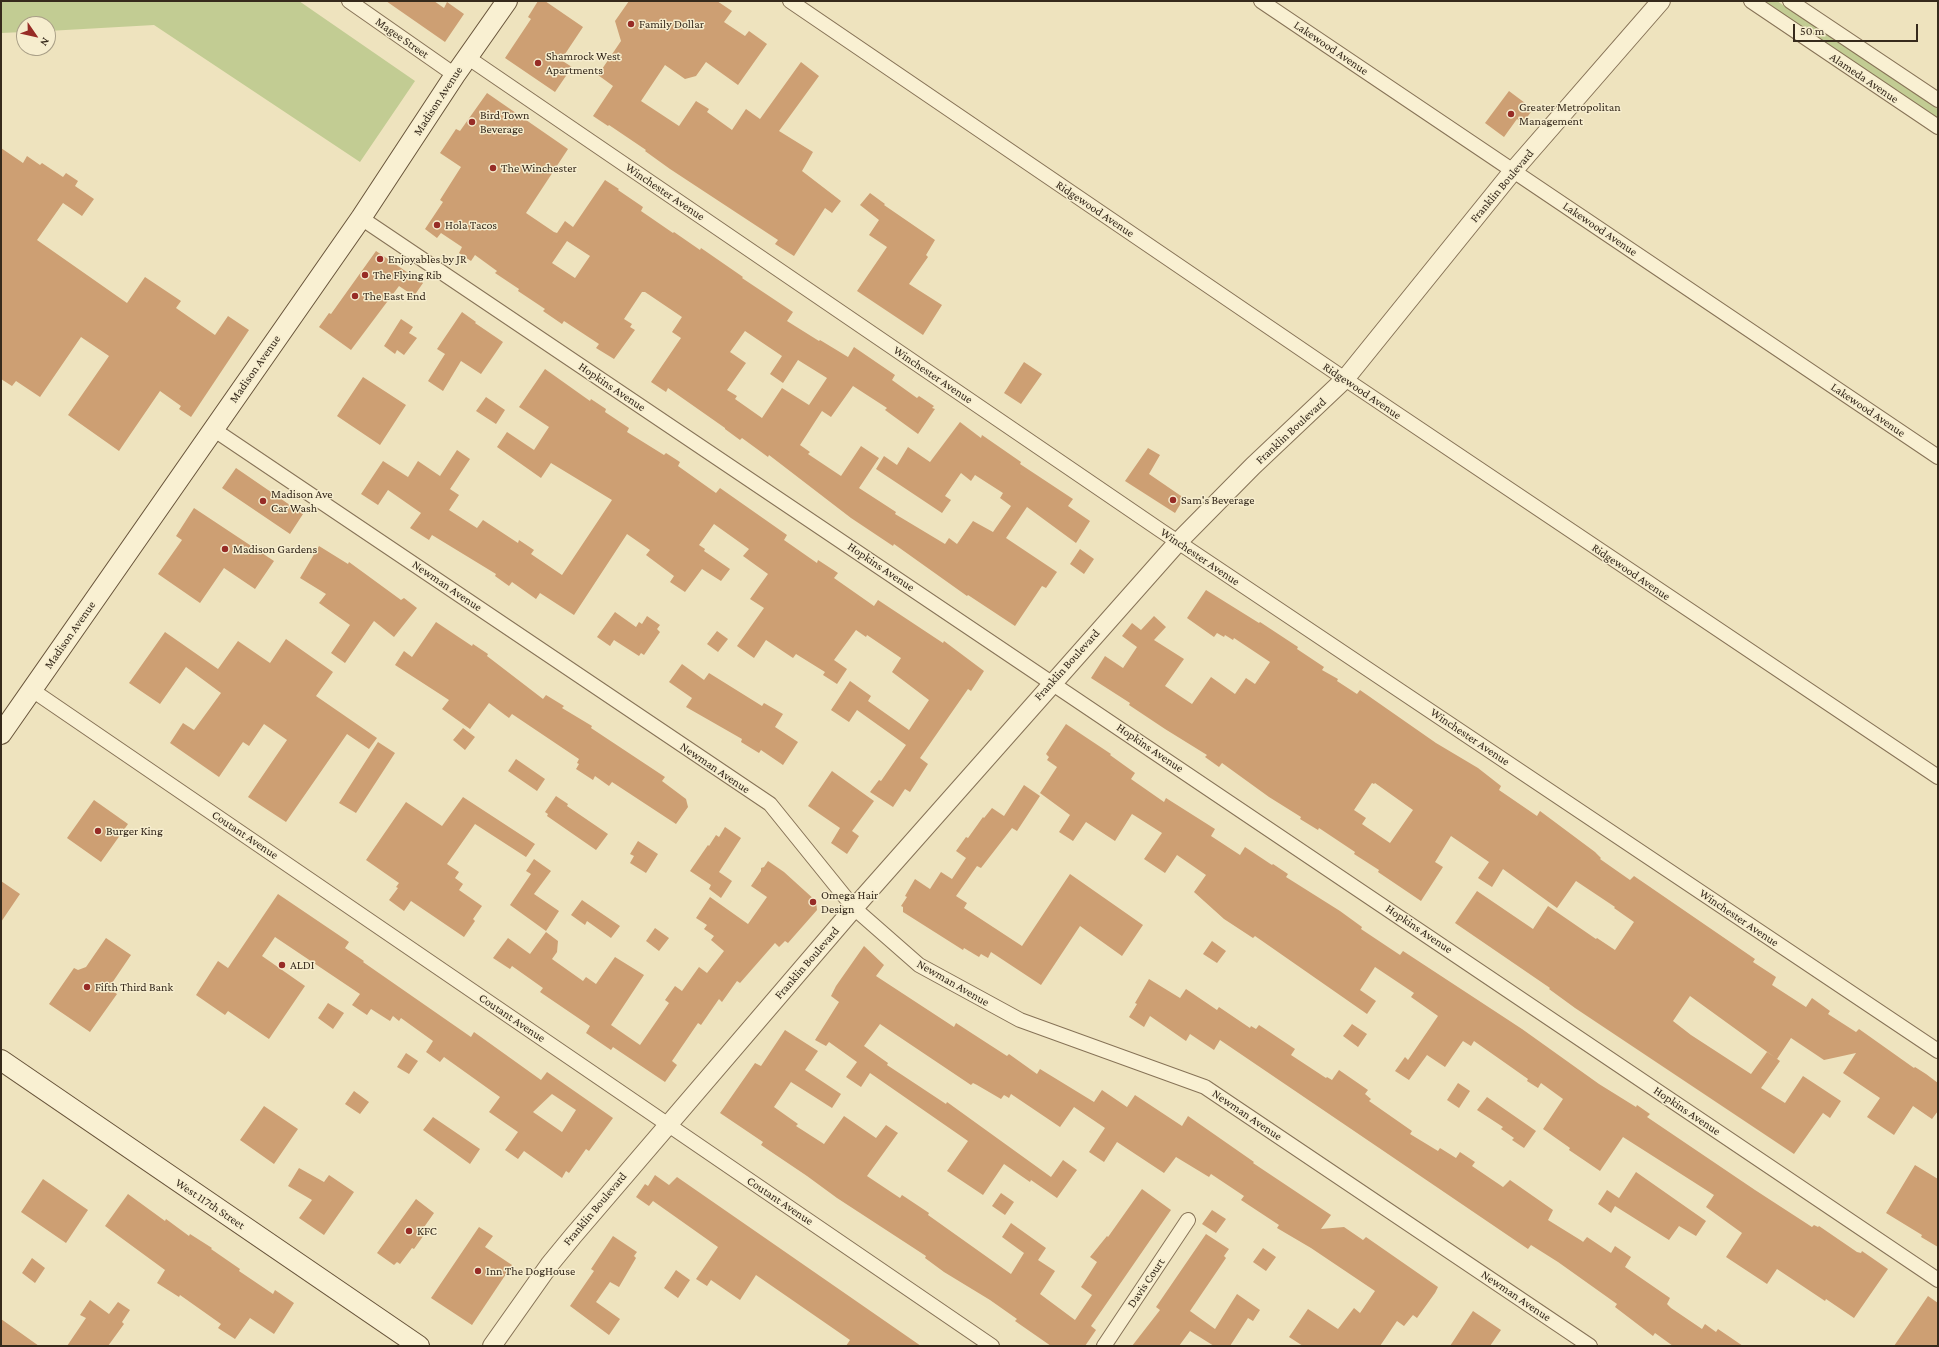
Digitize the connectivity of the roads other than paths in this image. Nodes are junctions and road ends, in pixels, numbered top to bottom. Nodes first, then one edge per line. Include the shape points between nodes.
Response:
1 (349, 1) edge
2 (507, 1) edge
3 (790, 1) edge
4 (1261, 1) edge
5 (1661, 1) edge
6 (1751, 1) edge
7 (1790, 1) edge
8 (467, 57) junction
9 (455, 75) junction
10 (1938, 100) edge
11 (1938, 127) edge
12 (1514, 171) junction
13 (361, 218) junction
14 (1345, 379) junction
15 (213, 429) junction
16 (1938, 457) edge
17 (1178, 542) junction
18 (1052, 682) junction
19 (32, 690) junction
20 (1, 734) edge
21 (1938, 777) edge
22 (854, 908) junction
23 (1938, 1051) edge
24 (1, 1060) edge
25 (668, 1124) junction
26 (1188, 1220) dead end
27 (1938, 1280) edge
28 (419, 1346) edge
29 (492, 1346) edge
30 (992, 1346) edge
31 (1104, 1346) edge
32 (1590, 1346) edge

1 - 9 street, Magee Street
2 - 8 main road, Madison Avenue
3 - 14 street, Ridgewood Avenue
4 - 12 street, Lakewood Avenue
5 - 12 street, Franklin Boulevard
6 - 11 street, Alameda Avenue
7 - 10 street, Alameda Avenue
8 - 9 main road, Madison Avenue
8 - 17 street, Winchester Avenue
9 - 13 main road, Madison Avenue
12 - 14 street, Franklin Boulevard
12 - 16 street, Lakewood Avenue
13 - 15 main road, Madison Avenue
13 - 18 street, Hopkins Avenue
14 - 17 street, Franklin Boulevard via 1253,466
14 - 21 street, Ridgewood Avenue
15 - 19 main road, Madison Avenue
15 - 22 street, Newman Avenue via 770,804
17 - 18 street, Franklin Boulevard
17 - 23 street, Winchester Avenue
18 - 22 street, Franklin Boulevard
18 - 27 street, Hopkins Avenue
19 - 20 main road, Madison Avenue
19 - 25 street, Coutant Avenue
22 - 25 street, Franklin Boulevard
22 - 32 street, Newman Avenue via 919,965 1020,1020 1206,1088
24 - 28 main road, West 117th Street
25 - 29 street, Franklin Boulevard via 550,1264
25 - 30 street, Coutant Avenue
26 - 31 street, Davis Court

